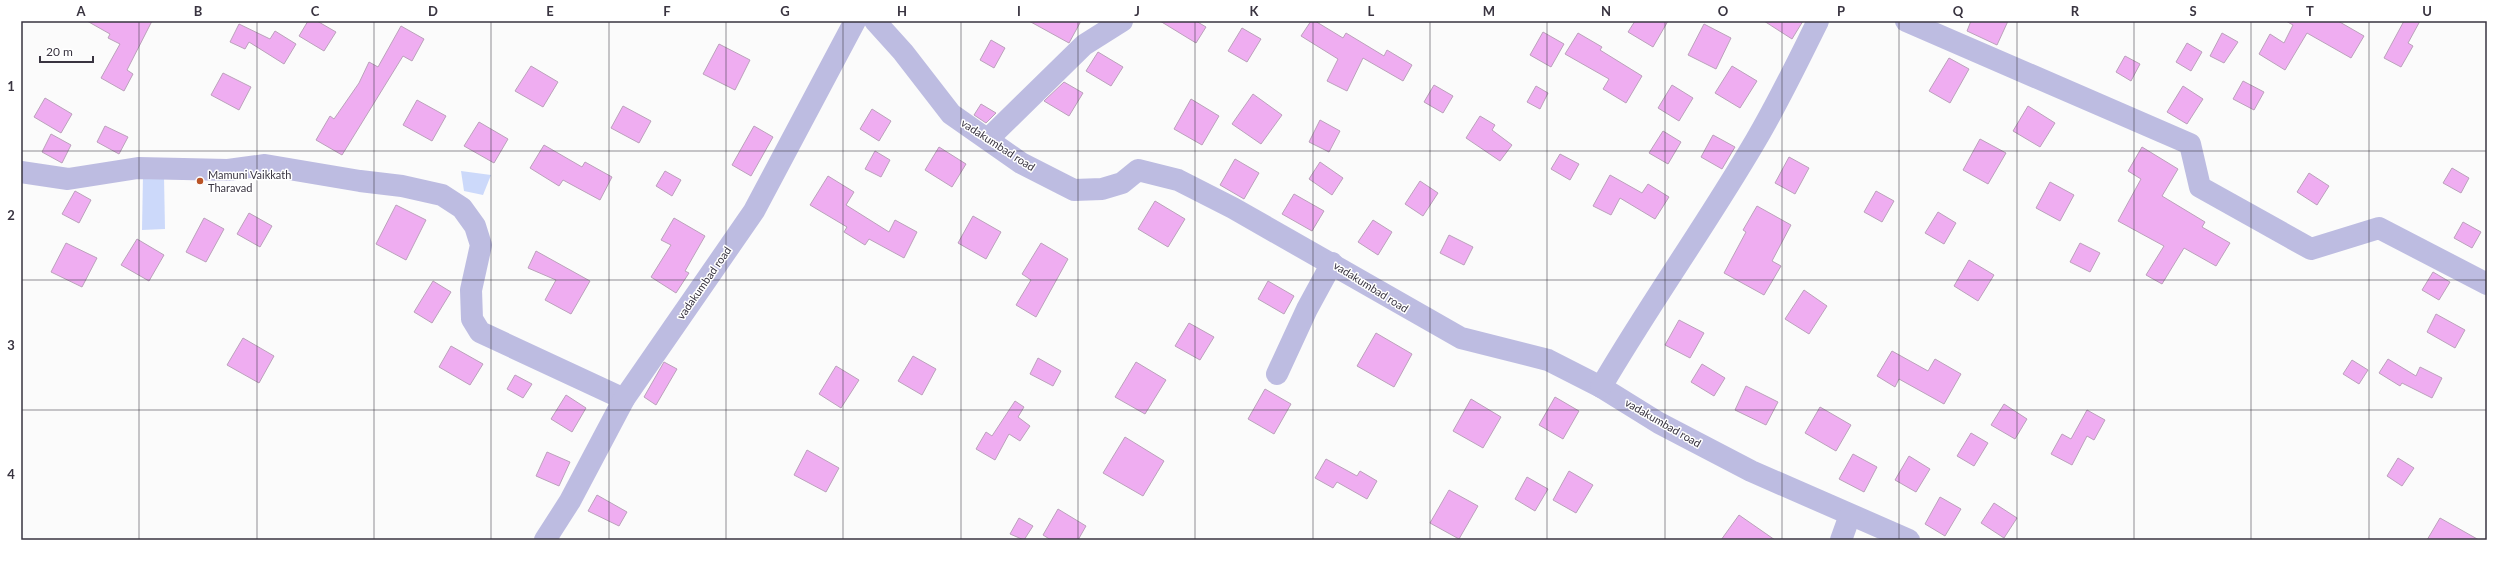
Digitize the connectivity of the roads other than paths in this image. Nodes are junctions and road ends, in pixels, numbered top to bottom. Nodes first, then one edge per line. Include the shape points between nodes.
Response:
1 (855, 21) edge
2 (875, 21) edge
3 (1122, 21) edge
4 (1818, 21) edge
5 (1906, 21) edge
6 (988, 139) junction
7 (21, 172) edge
8 (1332, 263) junction
9 (2487, 284) edge
10 (1277, 374) dead end
11 (1601, 386) junction
12 (624, 399) junction
13 (1850, 515) junction
14 (546, 540) edge
15 (1841, 540) edge
16 (1909, 540) edge

1 - 12 street, vadakumbad road via 754,211
2 - 6 street, vadakumbad road via 903,52 951,114
3 - 6 street via 1084,45
4 - 11 street via 1756,139 1646,310
5 - 9 street via 2190,144 2200,187 2311,249 2379,228
6 - 8 street, vadakumbad road via 1021,163 1074,190 1102,189 1122,183 1138,170 1178,180
7 - 12 street via 68,179 138,168 228,170 265,165 402,186 442,195 462,208 475,226 481,245 471,290 472,319 480,332
8 - 10 street
8 - 11 street, vadakumbad road via 1461,338 1548,360
11 - 13 street, vadakumbad road via 1659,423 1751,471
12 - 14 street, vadakumbad road
13 - 15 street
13 - 16 street, vadakumbad road

